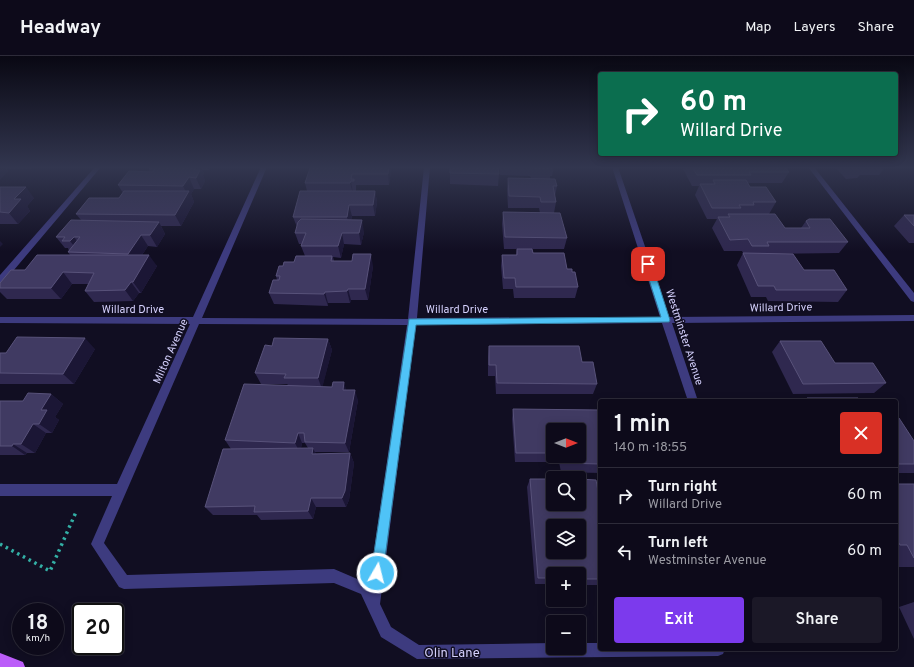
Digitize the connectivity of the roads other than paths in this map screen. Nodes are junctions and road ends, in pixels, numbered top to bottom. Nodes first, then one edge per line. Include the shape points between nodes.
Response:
1 (73, 196) edge
2 (251, 196) edge
3 (424, 196) edge
4 (625, 196) edge
5 (833, 196) edge
6 (0, 281) edge
7 (914, 299) edge
8 (914, 318) edge
9 (0, 320) edge
10 (666, 320) junction
11 (196, 321) junction
12 (412, 322) junction
13 (692, 399) edge
14 (0, 490) edge
15 (121, 490) junction
16 (97, 544) joint
17 (373, 605) junction
18 (598, 650) edge
19 (0, 660) edge
20 (18, 667) edge

1 - 6 street
2 - 11 street, Milton Avenue
3 - 12 street
4 - 10 street, Westminster Avenue
5 - 7 street
8 - 10 street, Willard Drive
9 - 11 street, Willard Drive
10 - 12 street, Willard Drive
10 - 13 street, Westminster Avenue
11 - 12 street, Willard Drive
11 - 15 street, Milton Avenue
12 - 17 street
14 - 15 street
15 - 16 street, Milton Avenue
16 - 17 street, Olin Lane via 124,582 334,576 366,589
17 - 18 street, Olin Lane via 386,632 417,652
19 - 20 main road

